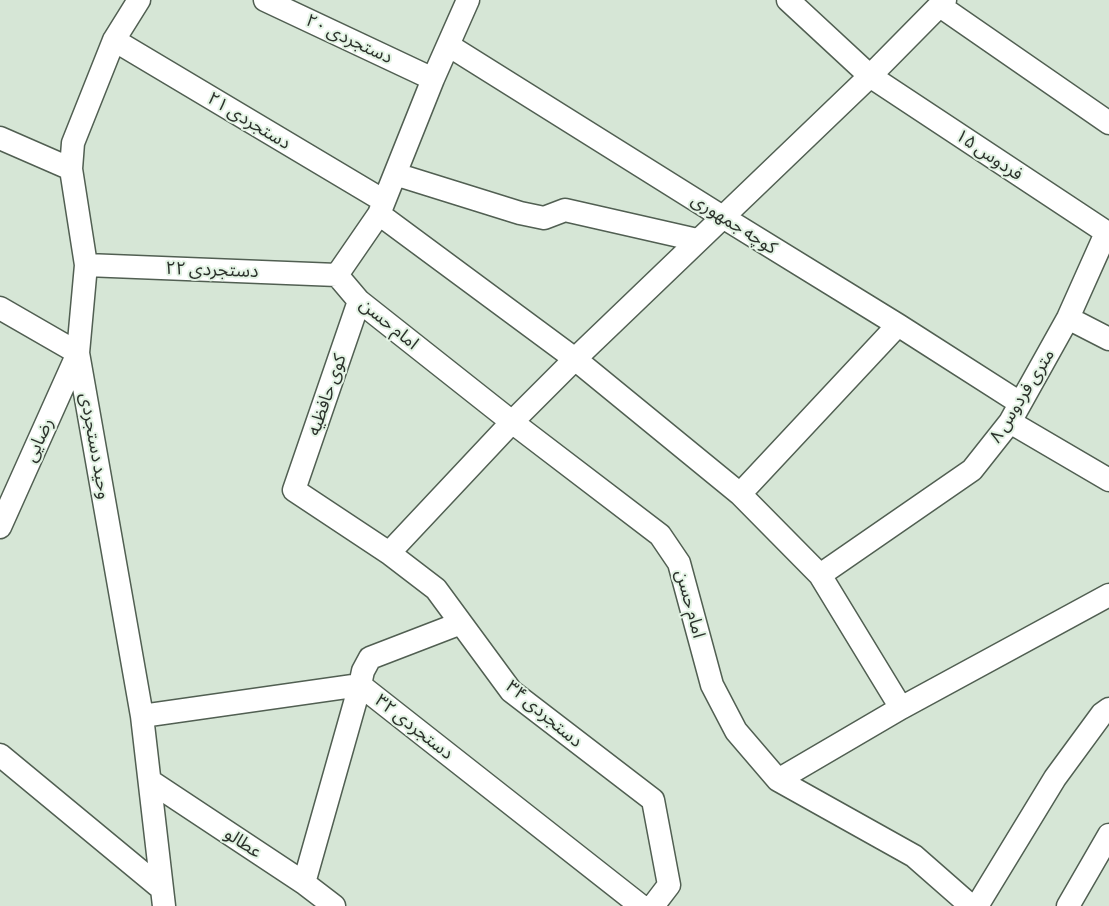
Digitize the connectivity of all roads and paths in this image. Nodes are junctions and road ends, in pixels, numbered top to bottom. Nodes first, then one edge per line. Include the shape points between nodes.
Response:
1 (140, 0) edge
2 (265, 0) edge
3 (468, 0) edge
4 (788, 0) edge
5 (942, 3) edge
6 (114, 40) junction
7 (448, 45) junction
8 (870, 76) junction
9 (433, 79) junction
10 (1109, 123) edge
11 (0, 138) edge
12 (71, 169) junction
13 (395, 174) junction
14 (381, 208) junction
15 (721, 216) junction
16 (1107, 234) edge
17 (697, 240) junction
18 (86, 265) junction
19 (337, 275) junction
20 (359, 301) junction
21 (0, 308) edge
22 (1068, 318) junction
23 (898, 325) junction
24 (1109, 339) edge
25 (78, 353) junction
26 (575, 359) junction
27 (1015, 413) junction
28 (512, 422) junction
29 (1109, 480) edge
30 (294, 490) joint
31 (740, 494) junction
32 (0, 528) edge
33 (389, 552) junction
34 (820, 575) junction
35 (1109, 595) edge
36 (461, 623) junction
37 (360, 685) junction
38 (901, 708) junction
39 (1109, 709) edge
40 (142, 716) junction
41 (0, 755) edge
42 (778, 780) junction
43 (150, 782) junction
44 (1109, 835) edge
45 (304, 883) junction
46 (163, 897) edge
47 (334, 906) edge
48 (641, 906) edge
49 (653, 906) edge
50 (971, 906) edge
51 (977, 906) edge
52 (1068, 906) edge

1 - 6 street, وحید دستجردی
2 - 9 street, دستجردی ۲۰
3 - 7 street
4 - 8 street, فردوس ۱۵
5 - 8 street
5 - 10 street
6 - 12 street, وحید دستجردی via 73,143
6 - 14 street, دستجردی ۲۱
7 - 9 street
7 - 15 street, کوچه جمهوری
8 - 15 street
8 - 16 street, فردوس ۱۵
9 - 13 street
11 - 12 street
12 - 18 street, وحید دستجردی
13 - 14 street
13 - 17 street via 536,217 544,218 566,210
14 - 19 street
14 - 26 street
15 - 17 street
15 - 23 street, کوچه جمهوری
16 - 22 street, ۸ متری فردوس
17 - 26 street
18 - 19 street, دستجردی ۲۲
18 - 25 street, وحید دستجردی
19 - 20 street, امام حسن
20 - 28 street, امام حسن
20 - 30 street, کوی حافظیه
21 - 25 street
22 - 24 street
22 - 27 street, ۸ متری فردوس
23 - 27 street, کوچه جمهوری
23 - 31 street
25 - 32 street, رضایی
25 - 40 street, وحید دستجردی
26 - 28 street
26 - 31 street
27 - 29 street, کوچه جمهوری
27 - 34 street, ۸ متری فردوس via 972,470
28 - 33 street
28 - 42 street, امام حسن via 660,535 679,563 712,685 736,731
30 - 33 street, دستجردی ۳۴
31 - 34 street
33 - 36 street, دستجردی ۳۴ via 436,589
34 - 38 street
35 - 38 street
36 - 37 street via 370,658
36 - 49 street, دستجردی ۳۴ via 511,691 653,800 669,885
37 - 40 street, دستجردی ۳۲
37 - 45 street
37 - 48 street, دستجردی ۳۲
38 - 42 street
39 - 51 street via 1055,778
40 - 43 street, وحید دستجردی
41 - 46 street
42 - 50 street, امام حسن via 914,856
43 - 45 street, عطالو
43 - 46 street, وحید دستجردی
44 - 52 street
45 - 47 street, عطالو

